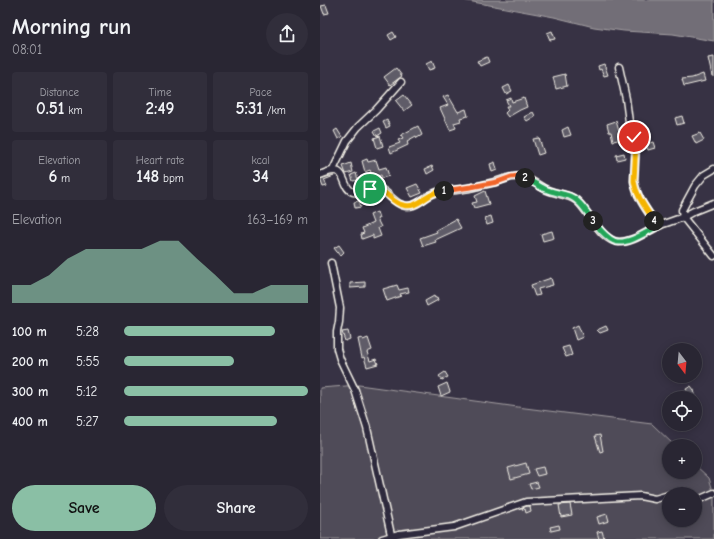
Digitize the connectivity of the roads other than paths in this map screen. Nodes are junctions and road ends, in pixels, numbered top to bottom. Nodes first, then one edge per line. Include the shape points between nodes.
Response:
1 (619, 67) dead end
2 (401, 82) dead end
3 (714, 169) edge
4 (333, 170) junction
5 (320, 173) edge
6 (714, 203) edge
7 (683, 217) junction
8 (658, 226) junction
9 (714, 256) edge
10 (331, 263) dead end
11 (714, 493) edge
12 (662, 497) edge
13 (702, 498) edge
14 (392, 537) edge
15 (382, 539) edge

1 - 8 street via 629,122 636,142 635,188 641,202
2 - 4 street via 347,141
3 - 7 street via 704,175 695,186 682,210
4 - 5 street
4 - 8 street via 339,172 353,192 377,188 403,206 420,203 435,192 464,189 519,176 544,189 568,195 576,200 603,233 614,241 620,242 637,237
6 - 7 street
7 - 8 street
7 - 9 street
10 - 14 street via 340,308 337,349 355,390 367,428
11 - 13 street
12 - 14 street via 526,502 454,527
14 - 15 street

